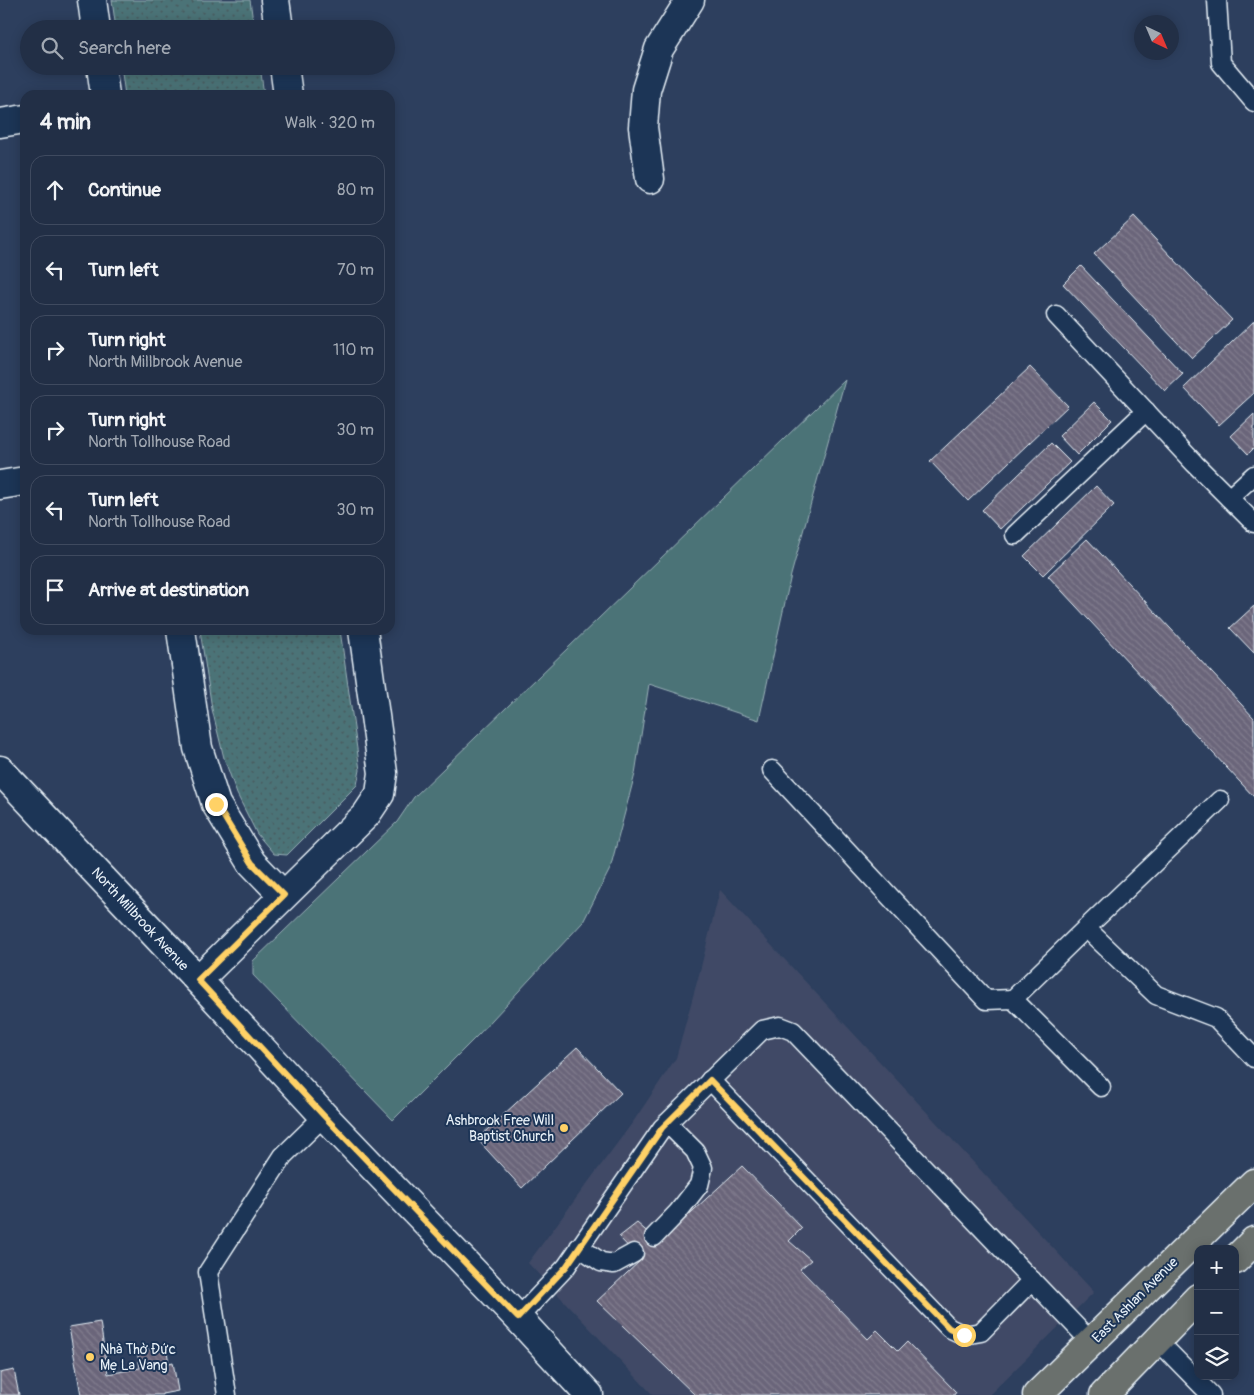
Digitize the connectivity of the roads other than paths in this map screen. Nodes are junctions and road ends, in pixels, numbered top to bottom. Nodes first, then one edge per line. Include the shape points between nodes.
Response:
1 (92, 0) edge
2 (275, 0) edge
3 (690, 0) edge
4 (1217, 0) edge
5 (95, 20) edge
6 (278, 20) edge
7 (102, 75) edge
8 (285, 75) edge
9 (104, 90) edge
10 (287, 90) edge
11 (1251, 92) edge
12 (20, 120) edge
13 (0, 123) edge
14 (650, 179) dead end
15 (1056, 315) dead end
16 (1146, 411) junction
17 (1254, 474) edge
18 (20, 482) edge
19 (0, 485) edge
20 (1229, 498) junction
21 (1254, 523) edge
22 (1016, 536) dead end
23 (182, 635) edge
24 (364, 635) edge
25 (0, 770) edge
26 (772, 770) dead end
27 (1220, 800) dead end
28 (284, 895) junction
29 (1086, 928) junction
30 (198, 980) junction
31 (1013, 1000) junction
32 (1254, 1058) edge
33 (710, 1080) junction
34 (1101, 1087) dead end
35 (324, 1116) junction
36 (667, 1123) junction
37 (1254, 1183) edge
38 (654, 1237) dead end
39 (580, 1247) junction
40 (634, 1253) dead end
41 (1032, 1280) junction
42 (1194, 1302) edge
43 (518, 1318) junction
44 (1157, 1340) junction
45 (1092, 1343) junction
46 (227, 1395) edge
47 (589, 1395) edge
48 (1037, 1395) edge
49 (1104, 1395) edge
50 (1211, 1395) edge

1 - 5 street
2 - 6 street
3 - 14 street via 659,49 646,90 643,127
4 - 11 lane via 1221,62
7 - 9 street
8 - 10 street
12 - 13 street
15 - 16 lane
16 - 20 lane
16 - 22 lane
17 - 20 lane
18 - 19 street
20 - 21 lane
23 - 28 street via 198,748 216,804 252,863
24 - 28 street via 383,773 380,794 366,815
25 - 30 street, North Millbrook Avenue
26 - 31 lane via 986,1000
27 - 29 lane
28 - 30 street
29 - 31 lane
29 - 32 lane via 1156,995 1216,1018
30 - 35 street, North Millbrook Avenue
31 - 34 lane
33 - 36 lane
33 - 41 lane via 762,1030 780,1026 793,1031
33 - 41 lane via 949,1328 964,1335 981,1332
35 - 43 street, North Millbrook Avenue
35 - 46 lane via 283,1156 208,1272
36 - 38 lane via 695,1151 703,1168 698,1185
36 - 39 lane
37 - 45 main road, East Ashlan Avenue
39 - 40 lane via 601,1262 614,1264
39 - 43 lane via 566,1267
41 - 45 lane
42 - 44 main road
43 - 47 street, North Millbrook Avenue
44 - 49 main road
44 - 50 lane
45 - 48 main road, East Ashlan Avenue

